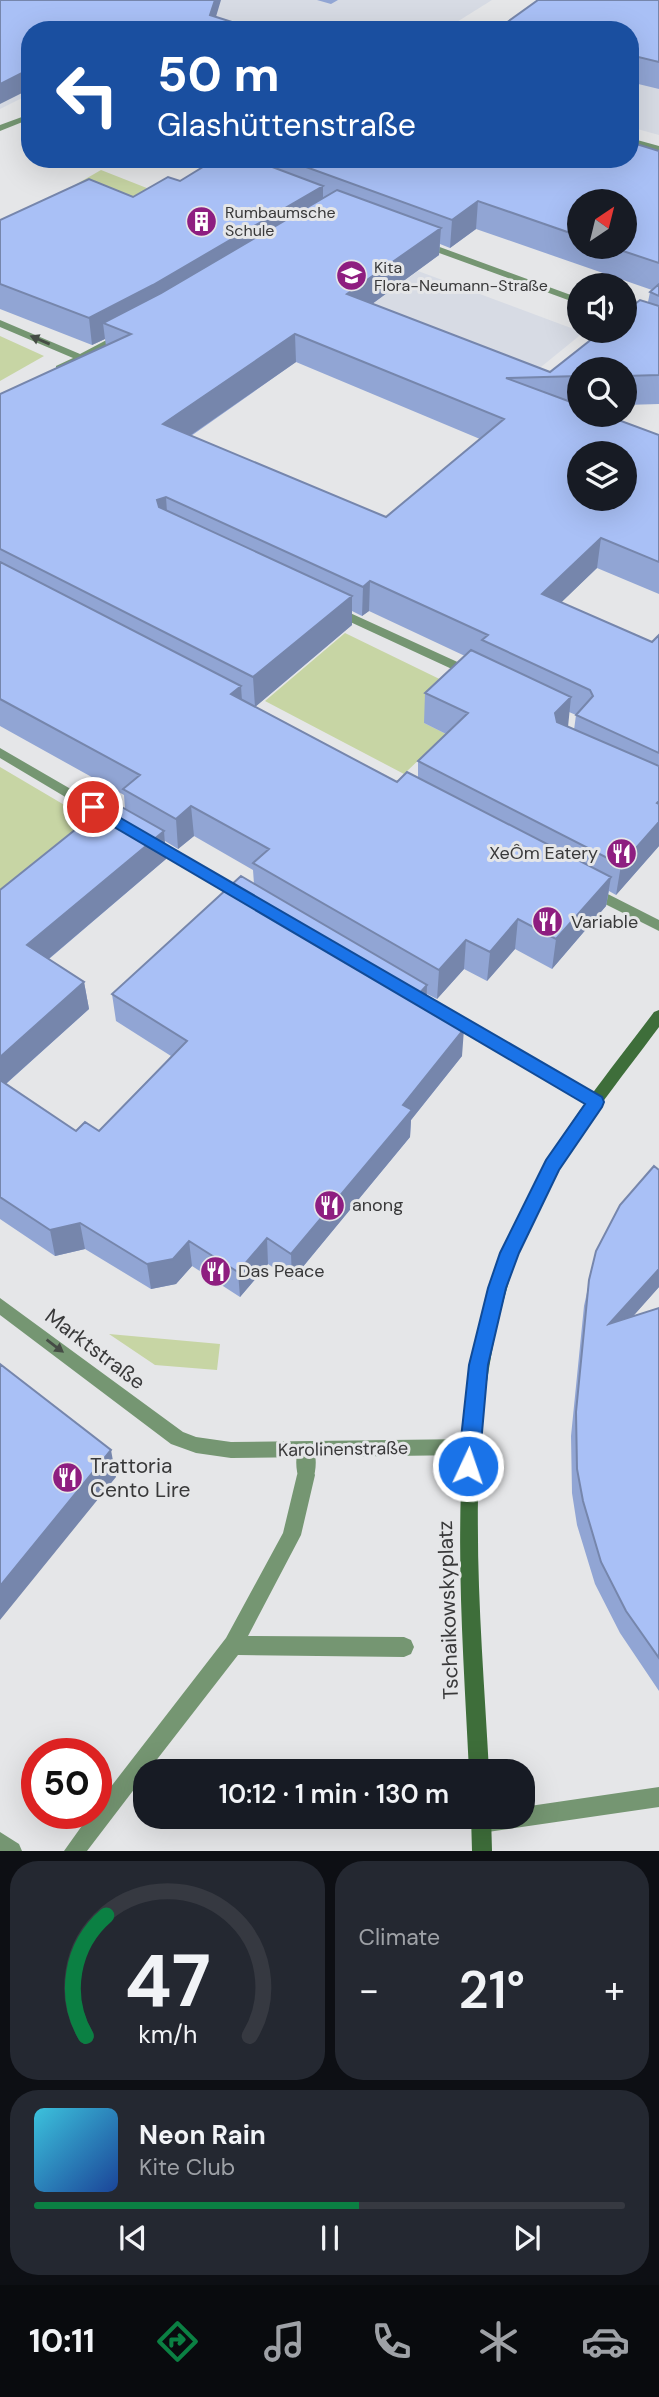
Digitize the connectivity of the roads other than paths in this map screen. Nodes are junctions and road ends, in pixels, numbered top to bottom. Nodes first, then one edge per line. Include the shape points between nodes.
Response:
1 (545, 0) edge
2 (515, 21) edge
3 (21, 120) edge
4 (0, 128) edge
5 (639, 143) edge
6 (659, 149) edge
7 (218, 168) edge
8 (229, 172) edge
9 (410, 239) edge
10 (567, 297) edge
11 (0, 323) edge
12 (128, 333) edge
13 (80, 357) junction
14 (52, 373) edge
15 (328, 607) edge
16 (480, 677) edge
17 (0, 752) edge
18 (576, 882) edge
19 (252, 901) edge
20 (659, 926) edge
21 (407, 993) edge
22 (659, 1016) edge
23 (596, 1102) junction
24 (0, 1306) edge
25 (163, 1428) joint
26 (469, 1447) junction
27 (306, 1450) junction
28 (233, 1645) junction
29 (404, 1647) dead end
30 (479, 1759) edge
31 (659, 1797) edge
32 (535, 1813) edge
33 (481, 1829) edge
34 (0, 1842) edge
35 (12, 1851) edge
36 (74, 1851) edge
37 (482, 1851) edge

1 - 2 street
3 - 4 street
5 - 6 street
7 - 8 street
9 - 10 street
13 -> 11 street
12 - 13 street
13 - 14 street
15 - 16 street
17 - 19 street
18 - 20 street
21 - 23 street
22 - 23 main road
23 - 26 main road via 552,1165 509,1253 478,1365
24 -> 25 street, Marktstraße
25 - 27 street, Karolinenstraße via 186,1442 215,1449
26 - 27 street, Karolinenstraße
26 - 30 main road, Tschaikowskyplatz
27 - 28 street, Karolinenstraße via 306,1475 292,1535
28 - 29 street
28 - 36 street, Karolinenstraße
31 - 32 street
33 - 37 main road
34 - 35 street

